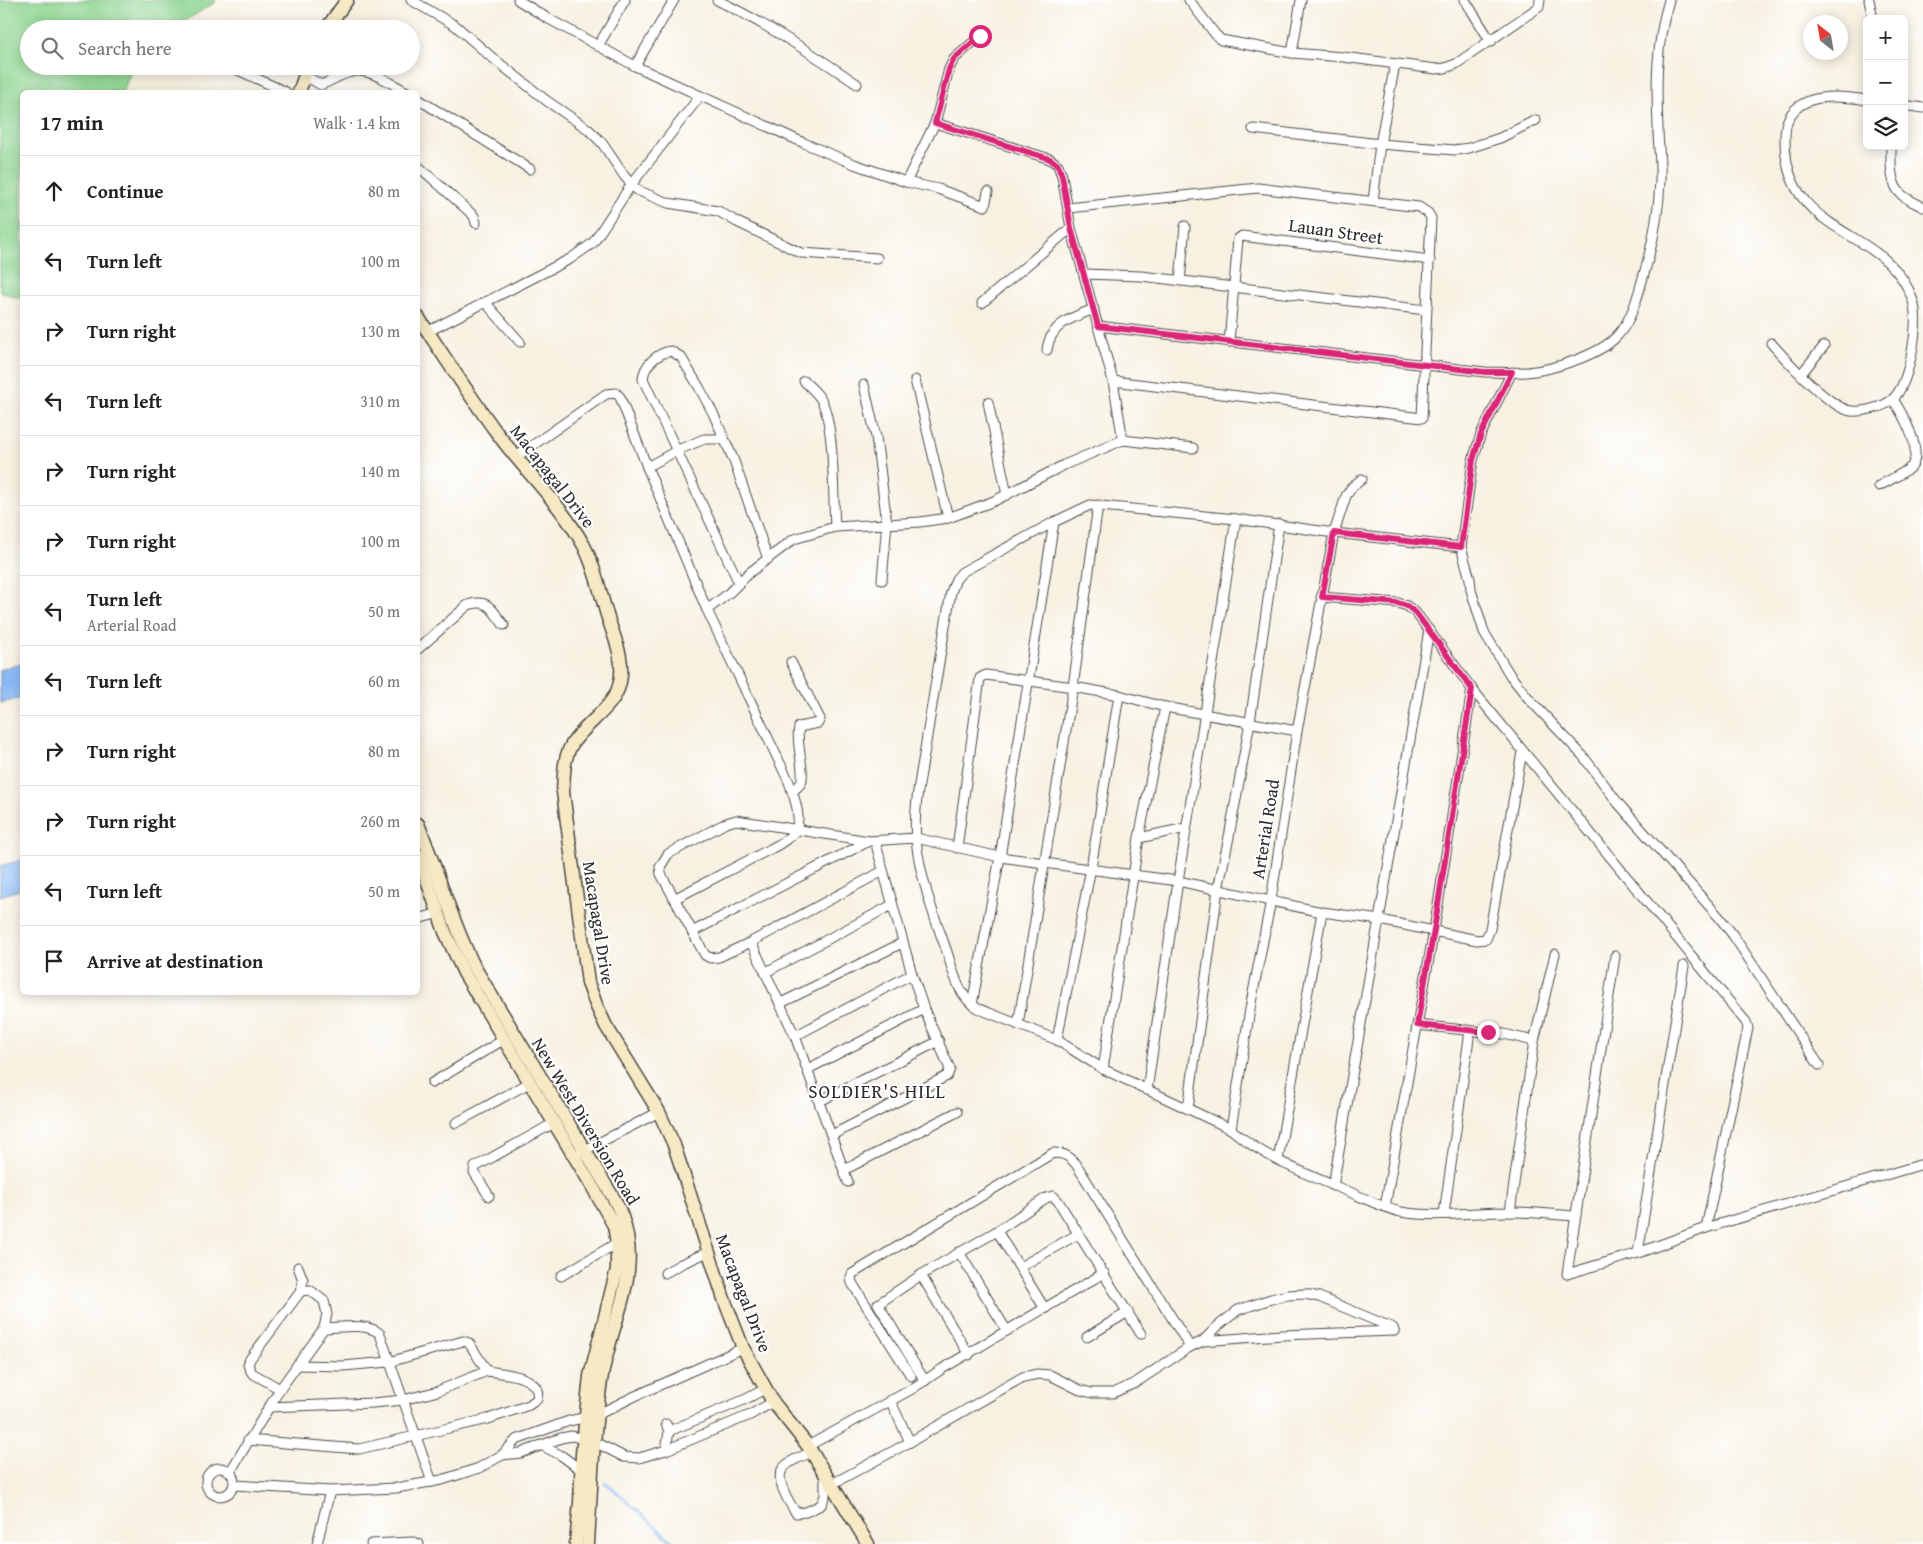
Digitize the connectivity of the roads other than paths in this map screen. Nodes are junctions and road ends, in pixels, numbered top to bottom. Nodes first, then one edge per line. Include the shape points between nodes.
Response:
1 (347, 0) edge
2 (411, 0) edge
3 (518, 0) edge
4 (625, 0) edge
5 (674, 0) edge
6 (717, 0) edge
7 (1189, 0) edge
8 (1301, 0) edge
9 (1465, 0) edge
10 (1540, 0) edge
11 (1669, 0) edge
12 (1869, 0) edge
13 (531, 4) edge
14 (1872, 15) edge
15 (333, 20) edge
16 (980, 36) dead end
17 (1491, 42) junction
18 (598, 46) junction
19 (1292, 53) junction
20 (1395, 64) junction
21 (635, 66) junction
22 (249, 75) edge
23 (305, 75) edge
24 (310, 75) edge
25 (342, 75) edge
26 (373, 75) edge
27 (857, 84) dead end
28 (321, 85) junction
29 (282, 90) edge
30 (300, 90) edge
31 (327, 90) edge
32 (403, 90) edge
33 (700, 96) junction
34 (420, 99) edge
35 (1863, 99) edge
36 (1908, 106) edge
37 (1923, 108) edge
38 (1536, 120) dead end
39 (935, 123) junction
40 (1253, 129) dead end
41 (1380, 144) junction
42 (1891, 150) edge
43 (420, 168) edge
44 (530, 169) dead end
45 (906, 182) junction
46 (631, 185) junction
47 (988, 192) dead end
48 (1373, 201) junction
49 (1923, 207) edge
50 (1068, 208) junction
51 (476, 223) dead end
52 (1185, 226) dead end
53 (1071, 228) junction
54 (878, 258) dead end
55 (1430, 260) junction
56 (1084, 274) junction
57 (1180, 280) junction
58 (1233, 286) junction
59 (485, 302) junction
60 (982, 303) dead end
61 (1094, 309) junction
62 (1426, 310) junction
63 (420, 320) edge
64 (1098, 326) junction
65 (427, 332) junction
66 (520, 342) dead end
67 (1229, 342) junction
68 (1771, 343) dead end
69 (1824, 346) dead end
70 (1048, 350) dead end
71 (1424, 364) junction
72 (1512, 372) junction
73 (1801, 374) junction
74 (915, 380) dead end
75 (804, 381) dead end
76 (1113, 382) junction
77 (864, 385) dead end
78 (1893, 399) junction
79 (988, 402) dead end
80 (724, 439) junction
81 (1123, 440) junction
82 (1193, 448) dead end
83 (678, 450) junction
84 (516, 457) junction
85 (647, 467) junction
86 (1362, 479) dead end
87 (1879, 486) dead end
88 (1007, 495) junction
89 (1098, 505) junction
90 (948, 518) junction
91 (1236, 519) junction
92 (1054, 522) junction
93 (887, 523) junction
94 (1278, 524) junction
95 (835, 527) junction
96 (1334, 533) junction
97 (1461, 547) junction
98 (768, 559) junction
99 (882, 580) dead end
100 (739, 583) junction
101 (1322, 597) junction
102 (707, 610) junction
103 (504, 626) dead end
104 (1429, 630) junction
105 (420, 647) edge
106 (791, 662) dead end
107 (1028, 680) junction
108 (1073, 687) junction
109 (1472, 689) junction
110 (1119, 696) junction
111 (1165, 708) junction
112 (1205, 714) junction
113 (1250, 722) junction
114 (1297, 731) junction
115 (1522, 752) junction
116 (792, 792) junction
117 (1186, 828) junction
118 (420, 829) edge
119 (796, 829) junction
120 (916, 838) junction
121 (1139, 838) junction
122 (872, 841) junction
123 (957, 848) junction
124 (1000, 857) junction
125 (420, 861) edge
126 (1045, 863) junction
127 (1091, 868) junction
128 (883, 871) junction
129 (1134, 875) junction
130 (1178, 881) junction
131 (1218, 889) junction
132 (674, 899) junction
133 (1271, 900) junction
134 (892, 905) junction
135 (1322, 912) junction
136 (439, 913) junction
137 (420, 918) edge
138 (1380, 920) junction
139 (1434, 930) junction
140 (692, 932) junction
141 (751, 942) junction
142 (902, 943) junction
143 (1555, 954) dead end
144 (1615, 956) dead end
145 (1684, 966) dead end
146 (766, 972) junction
147 (912, 974) junction
148 (781, 1003) junction
149 (972, 1004) junction
150 (924, 1009) junction
151 (1018, 1025) junction
152 (1417, 1025) junction
153 (1470, 1031) junction
154 (795, 1036) junction
155 (503, 1040) junction
156 (1057, 1040) junction
157 (939, 1041) junction
158 (1534, 1041) junction
159 (1819, 1065) dead end
160 (808, 1069) junction
161 (1103, 1069) junction
162 (432, 1083) dead end
163 (529, 1083) junction
164 (1147, 1090) junction
165 (820, 1101) junction
166 (1188, 1109) junction
167 (659, 1112) junction
168 (957, 1112) dead end
169 (456, 1123) dead end
170 (554, 1123) junction
171 (1232, 1130) junction
172 (832, 1135) junction
173 (580, 1153) junction
174 (1278, 1160) junction
175 (1923, 1164) edge
176 (844, 1170) junction
177 (848, 1182) dead end
178 (1333, 1186) junction
179 (489, 1196) dead end
180 (1385, 1207) junction
181 (1510, 1212) junction
182 (1444, 1214) junction
183 (1576, 1216) junction
184 (1706, 1228) junction
185 (997, 1232) junction
186 (1078, 1234) junction
187 (617, 1243) junction
188 (708, 1252) junction
189 (959, 1252) junction
190 (1638, 1253) junction
191 (298, 1267) dead end
192 (1020, 1267) junction
193 (665, 1273) dead end
194 (1104, 1273) junction
195 (920, 1275) junction
196 (562, 1276) dead end
197 (300, 1291) junction
198 (1045, 1309) junction
199 (1128, 1312) junction
200 (324, 1328) junction
201 (1007, 1331) junction
202 (1141, 1334) dead end
203 (1087, 1337) dead end
204 (1203, 1341) junction
205 (1190, 1347) junction
206 (743, 1348) junction
207 (969, 1355) junction
208 (389, 1362) junction
209 (297, 1365) junction
210 (487, 1371) junction
211 (911, 1376) dead end
212 (925, 1381) junction
213 (280, 1389) junction
214 (766, 1389) junction
215 (402, 1400) junction
216 (744, 1400) junction
217 (890, 1400) junction
218 (774, 1402) junction
219 (268, 1407) junction
220 (750, 1415) junction
221 (591, 1416) junction
222 (546, 1429) junction
223 (415, 1436) junction
224 (248, 1440) junction
225 (589, 1440) junction
226 (550, 1442) junction
227 (910, 1442) junction
228 (541, 1445) junction
229 (810, 1449) junction
230 (666, 1450) junction
231 (502, 1454) junction
232 (581, 1470) junction
233 (230, 1472) junction
234 (825, 1472) junction
235 (432, 1482) junction
236 (832, 1484) junction
237 (234, 1485) junction
238 (330, 1491) junction
239 (317, 1544) edge
240 (323, 1544) edge
241 (371, 1544) edge
242 (419, 1544) edge
243 (576, 1544) edge
244 (588, 1544) edge
245 (868, 1544) edge

1 - 15 street
2 - 46 street via 456,26 547,101 588,129
3 - 13 street
4 - 18 street
5 - 21 street
6 - 27 street via 795,42
7 - 19 street via 1221,40
8 - 19 street
9 - 17 street
10 - 17 street via 1539,7
11 - 72 street via 1658,45 1658,214 1648,260 1630,316 1617,336 1584,356 1550,368
12 - 14 street
13 - 18 street
16 - 39 street via 954,59
17 - 20 street via 1445,68
18 - 21 street
19 - 20 street
20 - 41 street
21 - 33 street
22 - 29 street
23 - 30 street
24 - 28 street
25 - 28 street
26 - 32 street
28 - 31 street
33 - 45 street via 854,164
33 - 46 street
34 - 44 street
35 - 78 street via 1839,96 1809,100 1796,107 1786,125 1786,153 1789,171 1801,198 1813,210 1874,250 1901,277 1913,301 1916,322 1910,363
36 - 37 street
38 - 41 street via 1500,138 1469,148 1455,150
39 - 45 street
39 - 50 street via 1055,162 1062,176
40 - 41 street
41 - 48 street
42 - 49 street via 1893,179 1901,195
43 - 51 street via 474,216
45 - 47 street via 938,189 985,206
46 - 54 street via 668,203 718,211 801,253
46 - 59 street via 593,243 570,260
48 - 50 street via 1258,188
48 - 55 street via 1419,208 1428,213 1431,224
50 - 53 street
52 - 57 street
53 - 56 street
53 - 60 street
55 - 58 street, Lauan Street via 1242,236 1238,240
55 - 62 street
56 - 57 street
56 - 61 street
57 - 58 street
58 - 62 street
58 - 67 street
59 - 65 street
59 - 66 street
61 - 64 street
61 - 70 street via 1059,326 1051,335
62 - 71 street
63 - 65 street, Macapagal Drive
64 - 67 street
64 - 76 street
65 - 84 street, Macapagal Drive via 475,404
67 - 71 street
68 - 73 street
69 - 73 street
71 - 72 street
71 - 76 street via 1422,418
72 - 97 street via 1481,434 1473,460
73 - 78 street via 1835,405 1849,411 1865,411
74 - 90 street
75 - 95 street via 820,398 827,415
76 - 81 street
77 - 93 street via 876,437
78 - 87 street via 1916,438 1918,458 1911,467
79 - 88 street
80 - 83 street via 704,439
80 - 83 street via 700,387 681,357 671,351 665,352 651,363 643,379
80 - 98 street
81 - 82 street
81 - 88 street via 1064,465
83 - 85 street
83 - 100 street
84 - 85 street via 611,392 623,401
84 - 167 street, Macapagal Drive via 584,546 618,648 620,683 606,708 582,730 572,745 565,761 563,792 588,983 606,1026
85 - 102 street
86 - 96 street, Arterial Road via 1346,496
88 - 90 street
89 - 91 street
89 - 92 street via 1090,505
89 - 108 street
90 - 93 street
91 - 94 street
91 - 112 street
92 - 107 street
92 - 120 street via 977,562 956,579 932,696 916,800
93 - 95 street
93 - 99 street
94 - 96 street
94 - 113 street
95 - 98 street via 794,539
96 - 97 street
96 - 101 street, Arterial Road
97 - 159 street via 1484,632 1510,675 1724,923
98 - 100 street
100 - 102 street
101 - 104 street via 1407,606
101 - 114 street, Arterial Road
102 - 116 street
103 - 105 street via 488,605 476,602 468,605
104 - 109 street
104 - 138 street
106 - 116 street via 820,719 818,724 799,727 802,778
107 - 108 street
107 - 123 street via 986,675 980,678
107 - 124 street
108 - 110 street
108 - 126 street
109 - 115 street
109 - 139 street
110 - 111 street
110 - 127 street
111 - 112 street
111 - 121 street
112 - 113 street
112 - 117 street
113 - 114 street
113 - 131 street
114 - 133 street, Arterial Road
115 - 139 street via 1486,938 1477,940
115 - 184 street via 1746,1022 1748,1028
116 - 119 street via 798,807
117 - 121 street
117 - 130 street
118 - 173 street, New West Diversion Road via 471,960
119 - 122 street
119 - 132 street via 778,845
119 - 132 street via 732,821 668,854 660,867
120 - 122 street
120 - 123 street
120 - 149 street via 936,922 962,993
121 - 129 street
122 - 128 street
122 - 140 street
123 - 124 street
124 - 126 street
124 - 149 street
125 - 136 street, New West Diversion Road
126 - 127 street
126 - 151 street
127 - 129 street
127 - 156 street
128 - 134 street
128 - 141 street
129 - 130 street
129 - 161 street
130 - 131 street
130 - 164 street
131 - 133 street
131 - 166 street
132 - 140 street
133 - 135 street
133 - 171 street, Arterial Road
134 - 142 street
134 - 146 street
135 - 138 street
135 - 174 street
136 - 137 street
136 - 155 street, New West Diversion Road via 464,973
138 - 139 street
138 - 178 street
139 - 152 street
140 - 141 street via 710,958
141 - 146 street
142 - 147 street
142 - 148 street
143 - 158 street
144 - 183 street
145 - 190 street
146 - 148 street
147 - 150 street
147 - 154 street
148 - 154 street
149 - 151 street
150 - 157 street
150 - 160 street
151 - 156 street
152 - 153 street
152 - 180 street
153 - 158 street
153 - 182 street
154 - 160 street
155 - 162 street
155 - 163 street, New West Diversion Road
156 - 161 street
157 - 165 street
157 - 172 street via 950,1069 947,1076
158 - 181 street
160 - 165 street
161 - 164 street
163 - 169 street
163 - 170 street, New West Diversion Road
164 - 166 street
165 - 172 street
166 - 171 street
167 - 173 street
167 - 188 street, Macapagal Drive via 674,1145
168 - 176 street
170 - 173 street, New West Diversion Road
170 - 179 street via 475,1167 474,1172
171 - 174 street
172 - 176 street
173 - 187 street, New West Diversion Road via 609,1215
173 - 221 street, New West Diversion Road via 620,1210 630,1254 625,1286
174 - 178 street
175 - 184 street
176 - 177 street
178 - 180 street
180 - 182 street via 1402,1212
181 - 182 street
181 - 183 street
183 - 190 street via 1567,1274
184 - 190 street
185 - 186 street via 1053,1196
185 - 189 street
185 - 192 street
186 - 192 street
186 - 194 street
187 - 196 street
187 - 221 street, New West Diversion Road via 617,1269 590,1376
188 - 193 street
188 - 206 street, Macapagal Drive
189 - 195 street
189 - 201 street
191 - 197 street via 303,1280
192 - 198 street
194 - 198 street
194 - 199 street
195 - 207 street
195 - 212 street via 878,1304
197 - 200 street via 310,1290 324,1301 327,1314
197 - 213 street via 248,1365 252,1373
198 - 201 street
199 - 202 street
199 - 203 street
200 - 208 street via 376,1330
200 - 209 street
201 - 207 street
204 - 204 street via 1392,1332 1394,1329 1319,1297 1297,1294 1270,1298 1238,1310
204 - 205 street
205 - 211 street via 1076,1164 1063,1153 1053,1153 852,1274 852,1283
205 - 227 street via 1135,1383 1112,1393 1080,1390 1050,1375 1023,1377
206 - 214 street, Macapagal Drive
206 - 221 street
207 - 212 street
208 - 209 street
208 - 210 street via 464,1341 469,1343
208 - 215 street
209 - 213 street
210 - 215 street via 438,1391
210 - 223 street via 527,1379 538,1394 537,1399 488,1419
212 - 217 street
213 - 219 street
214 - 216 street
214 - 218 street, Macapagal Drive
215 - 219 street
215 - 223 street
216 - 220 street
216 - 230 street via 667,1428
217 - 227 street
217 - 229 street
218 - 220 street
218 - 229 street, Macapagal Drive
219 - 224 street
220 - 230 street
221 - 222 street
221 - 225 street, New West Diversion Road
222 - 226 street
222 - 231 street via 516,1440
223 - 224 street via 359,1449
223 - 235 street
224 - 233 street
225 - 226 street via 566,1436
225 - 230 street via 631,1459
225 - 232 street, New West Diversion Road
225 - 244 street, New West Diversion Road
226 - 228 street
227 - 236 street
228 - 231 street via 521,1453
228 - 232 street
229 - 234 street, Macapagal Drive
229 - 234 street via 780,1472 784,1493 796,1513 806,1512 824,1501
231 - 235 street via 479,1468
232 - 243 street, New West Diversion Road
233 - 237 street
233 - 237 street via 223,1469 212,1472 207,1478 207,1486 215,1495 223,1496
234 - 236 street, Macapagal Drive
235 - 238 street via 396,1488
236 - 245 street, Macapagal Drive
237 - 238 street
238 - 239 street
239 - 240 street
241 - 242 street

